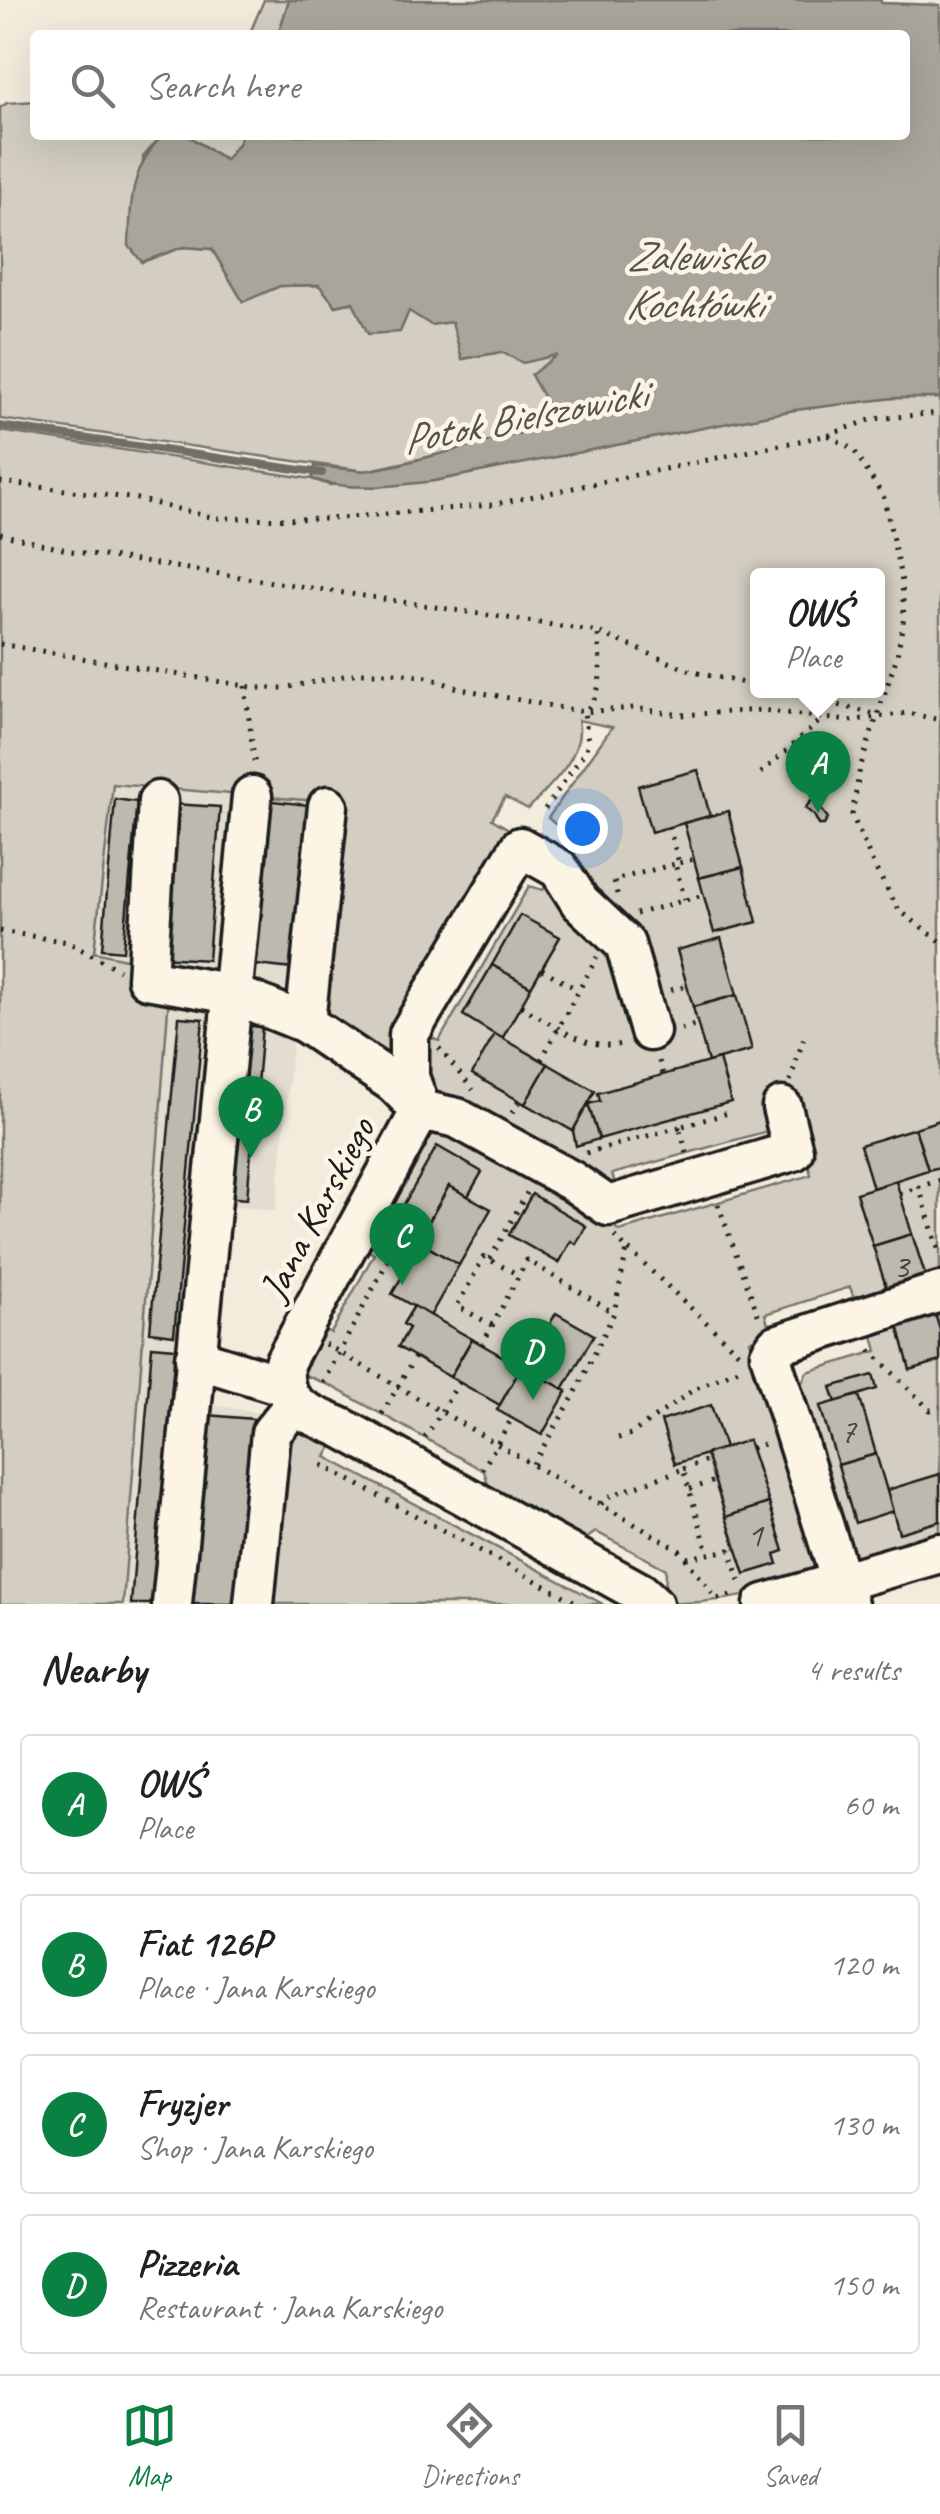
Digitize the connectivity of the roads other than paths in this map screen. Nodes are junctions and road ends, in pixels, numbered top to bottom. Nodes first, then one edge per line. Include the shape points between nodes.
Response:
1 (252, 796) road end
2 (158, 801) dead end
3 (328, 806) dead end
4 (233, 994) junction
5 (305, 1023) junction
6 (650, 1031) road end
7 (782, 1107) road end
8 (421, 1110) junction
9 (940, 1292) edge
10 (195, 1358) junction
11 (300, 1391) junction
12 (940, 1553) edge
13 (844, 1593) edge
14 (172, 1604) edge
15 (254, 1604) edge
16 (653, 1604) edge
17 (764, 1604) edge

1 - 4 street
2 - 4 street via 147,979
3 - 5 street
4 - 5 street
4 - 10 street
5 - 8 street via 394,1083
6 - 8 street, Jana Karskiego via 625,944 580,902 559,869 520,847 409,1034 409,1077
7 - 8 street via 794,1151 608,1206 457,1118
8 - 11 street, Jana Karskiego via 284,1363
9 - 13 street via 776,1345 770,1354
10 - 11 street
10 - 14 street
11 - 15 street, Jana Karskiego via 271,1433
11 - 16 street
12 - 13 street
13 - 17 street

